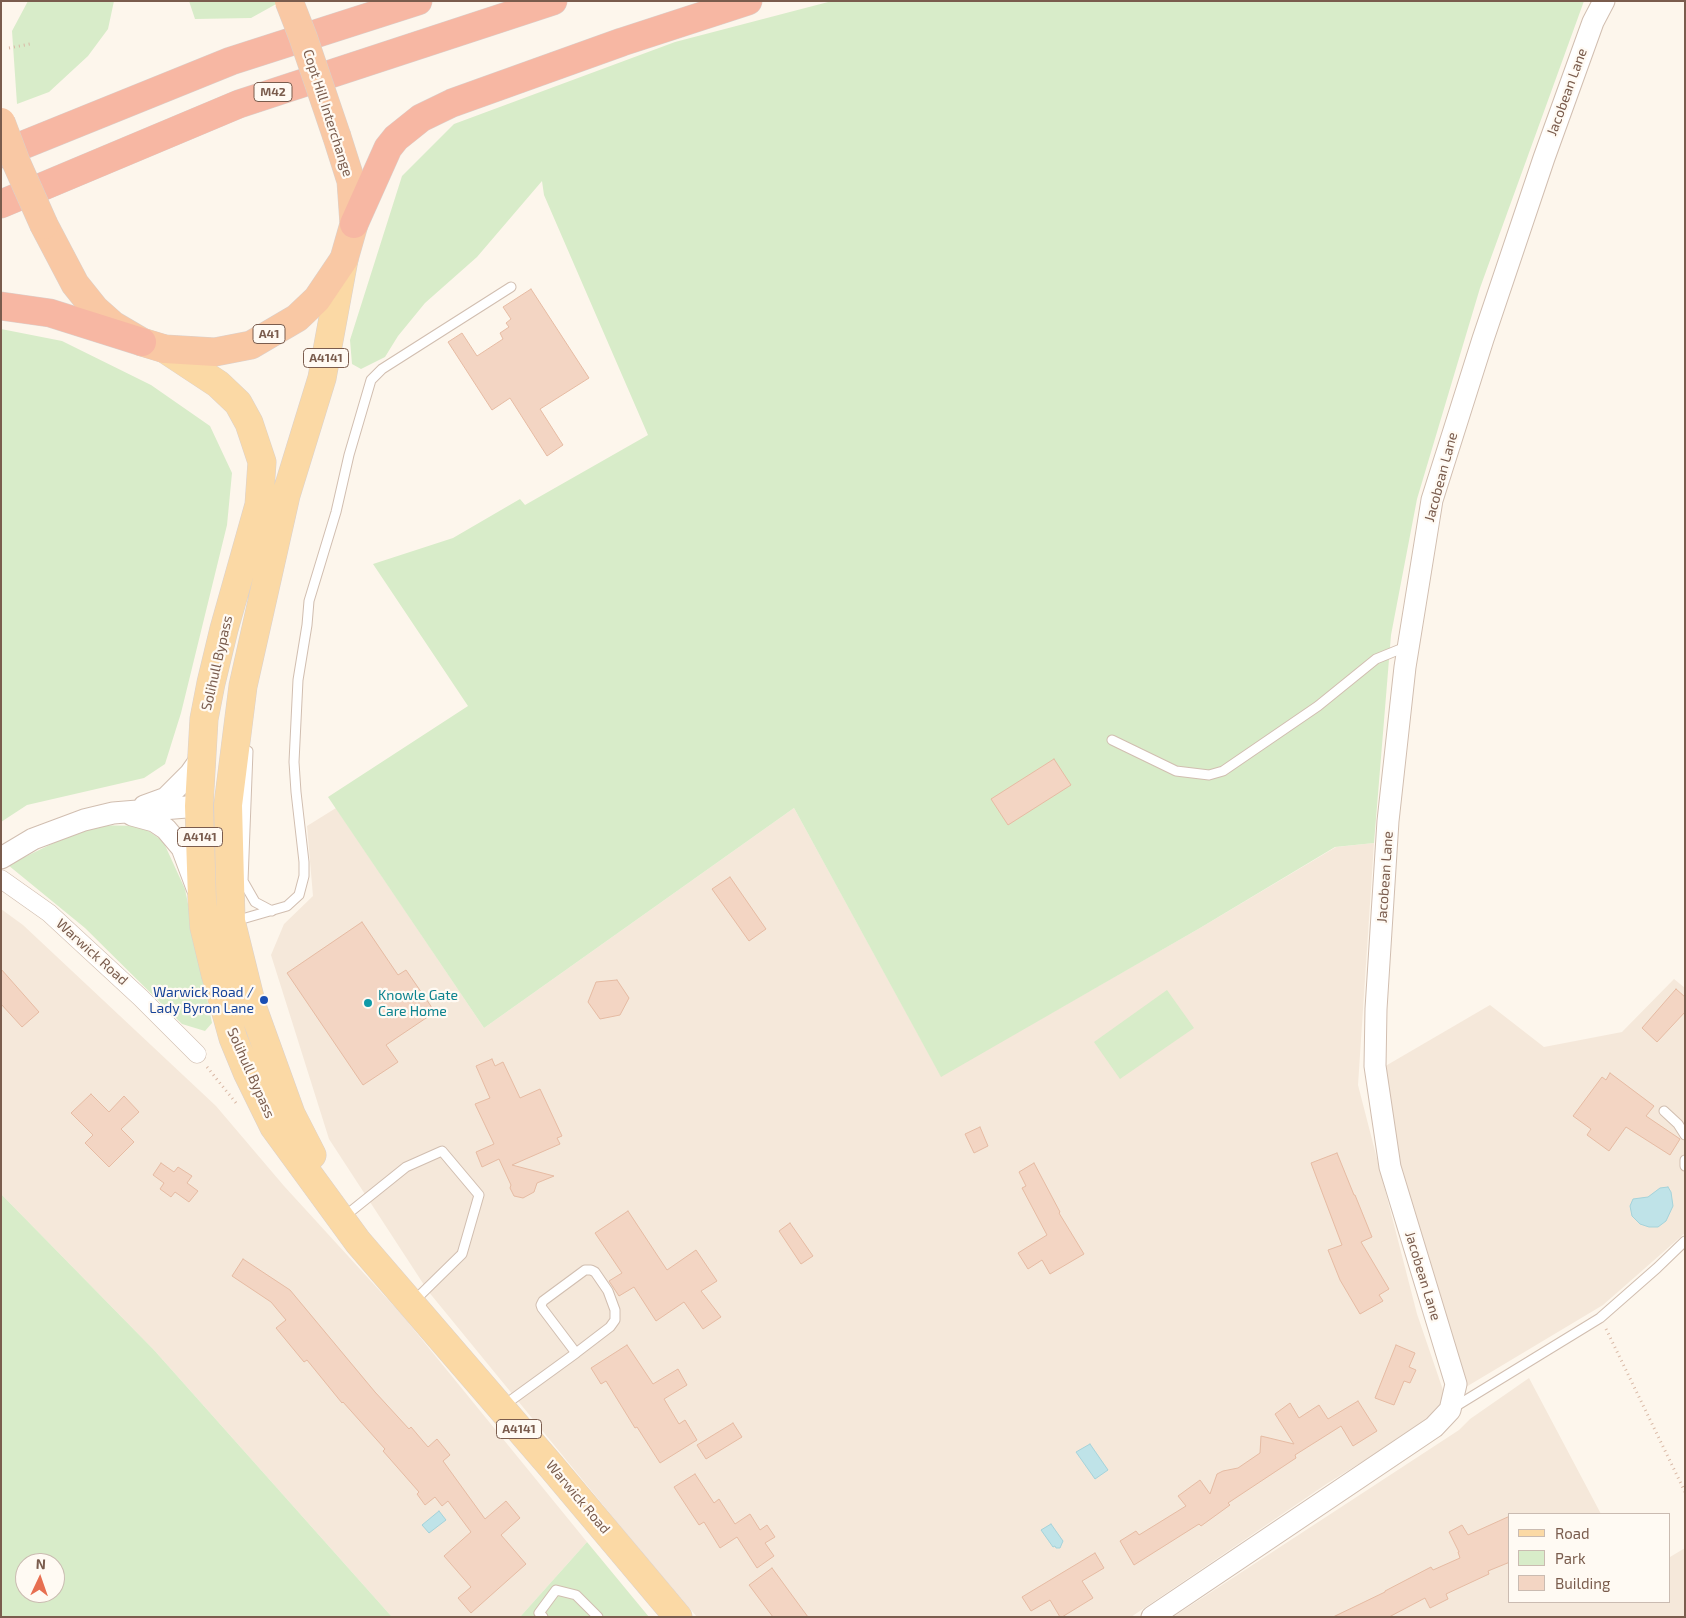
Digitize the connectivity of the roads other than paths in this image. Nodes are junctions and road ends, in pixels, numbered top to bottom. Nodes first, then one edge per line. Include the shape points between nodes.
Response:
1 (289, 1) edge
2 (418, 1) edge
3 (553, 1) edge
4 (748, 1) edge
5 (1604, 1) edge
6 (1, 122) edge
7 (1, 154) edge
8 (1, 204) edge
9 (354, 224) junction
10 (344, 259) junction
11 (511, 287) dead end
12 (1, 306) edge
13 (154, 345) junction
14 (259, 612) junction
15 (1408, 646) junction
16 (243, 686) junction
17 (249, 724) dead end
18 (1112, 740) dead end
19 (241, 746) junction
20 (202, 757) junction
21 (199, 806) junction
22 (125, 813) junction
23 (1, 858) edge
24 (1, 879) edge
25 (272, 911) junction
26 (215, 914) junction
27 (230, 993) dead end
28 (233, 1038) junction
29 (197, 1054) dead end
30 (1664, 1111) dead end
31 (1685, 1135) edge
32 (1685, 1160) edge
33 (1685, 1166) edge
34 (345, 1216) junction
35 (1685, 1241) edge
36 (358, 1242) junction
37 (412, 1304) junction
38 (576, 1353) junction
39 (501, 1407) junction
40 (1450, 1410) junction
41 (543, 1617) edge
42 (598, 1617) edge
43 (678, 1617) edge
44 (1152, 1617) edge

1 - 9 highway, Copt Hill Interchange / A41, bridge via 351,181
2 - 7 highway via 231,61
3 - 8 highway, M42 via 238,104
4 - 9 highway via 604,48 452,103 421,118 388,148
5 - 15 street, Jacobean Lane via 1593,22 1544,158 1432,500
6 - 13 highway, Copt Hill Interchange / A41, bridge via 44,225 75,284 95,310 113,325
9 - 10 highway, Copt Hill Interchange / A41
10 - 13 highway, Copt Hill Interchange / A41 via 317,299 297,318 251,345 215,352
10 - 14 main road, A4141 via 322,378 286,495
11 - 25 lane via 382,369 371,380 309,601 298,680 294,762 304,876 299,895 286,906
12 - 13 highway via 50,313
13 - 20 main road, Solihull Bypass / A4141 via 218,384 238,403 249,423 262,462 259,504 211,683 204,719
14 - 16 main road, A4141
14 - 21 main road via 239,653 219,743 216,786 211,797
15 - 18 lane via 1376,659 1318,706 1223,771 1209,774 1176,771
15 - 40 street, Jacobean Lane via 1388,821 1375,1066 1390,1167 1456,1384
16 - 17 lane
16 - 19 main road, A4141
19 - 25 lane via 243,880 255,902
19 - 26 main road, Solihull Bypass / A4141 via 228,805
20 - 21 main road, Solihull Bypass / A4141
20 - 22 street via 166,798
21 - 22 street
21 - 26 main road, Solihull Bypass / A4141
22 - 23 street via 113,813 61,828 33,839
22 - 26 street via 154,821 166,829 182,848
24 - 29 street, Warwick Road via 49,913
25 - 26 lane
26 - 28 main road, Solihull Bypass / A4141 via 204,927
26 - 34 main road, Solihull Bypass / A4141 via 290,1114
27 - 28 lane
28 - 36 main road, Solihull Bypass / A4141 via 274,1127
30 - 31 lane
32 - 33 lane
34 - 36 main road, Solihull Bypass / A4141
34 - 37 lane via 406,1168 442,1151 479,1195 462,1254
35 - 40 lane via 1600,1318
36 - 37 main road, Warwick Road / A4141
37 - 39 main road, Warwick Road / A4141
38 - 38 lane via 615,1320 608,1291 590,1270 585,1270 541,1305
38 - 39 lane
39 - 43 main road, Warwick Road / A4141
40 - 44 street via 1419,1438
41 - 42 lane via 539,1613 556,1590 576,1595

